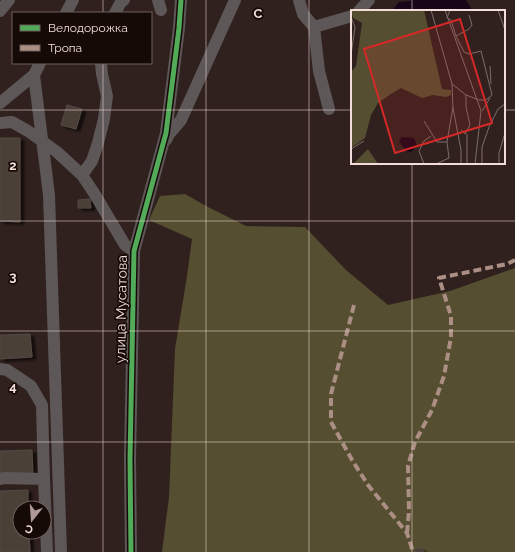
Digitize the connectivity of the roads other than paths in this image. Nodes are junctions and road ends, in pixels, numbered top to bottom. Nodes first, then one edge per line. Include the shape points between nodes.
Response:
1 (9, 0) edge
2 (73, 0) edge
3 (124, 0) edge
4 (181, 0) edge
5 (235, 0) edge
6 (299, 0) edge
7 (369, 0) edge
8 (360, 10) edge
9 (0, 11) edge
10 (67, 12) edge
11 (116, 12) edge
12 (351, 16) edge
13 (314, 27) junction
14 (40, 64) edge
15 (101, 64) edge
16 (34, 75) junction
17 (0, 103) edge
18 (329, 109) dead end
19 (0, 123) edge
20 (43, 143) junction
21 (162, 148) junction
22 (82, 176) junction
23 (134, 251) junction
24 (0, 369) edge
25 (0, 479) edge
26 (44, 479) junction
27 (47, 552) edge
28 (61, 552) edge
29 (131, 552) edge

1 - 9 street
2 - 10 street
3 - 11 street
4 - 21 street, улица Мусатова via 168,118
5 - 21 street via 181,120 169,134
6 - 13 street via 303,14
7 - 8 street
12 - 13 street
13 - 18 street via 319,71
14 - 16 street
15 - 22 street via 107,96 104,119 92,161
16 - 17 street
16 - 20 street
19 - 20 street via 12,122
20 - 22 street via 57,152
20 - 28 street via 49,195
21 - 23 street, улица Мусатова
22 - 23 street via 125,245
23 - 29 street, улица Мусатова
24 - 26 street via 7,370 31,386 42,405
25 - 26 street
26 - 27 street

